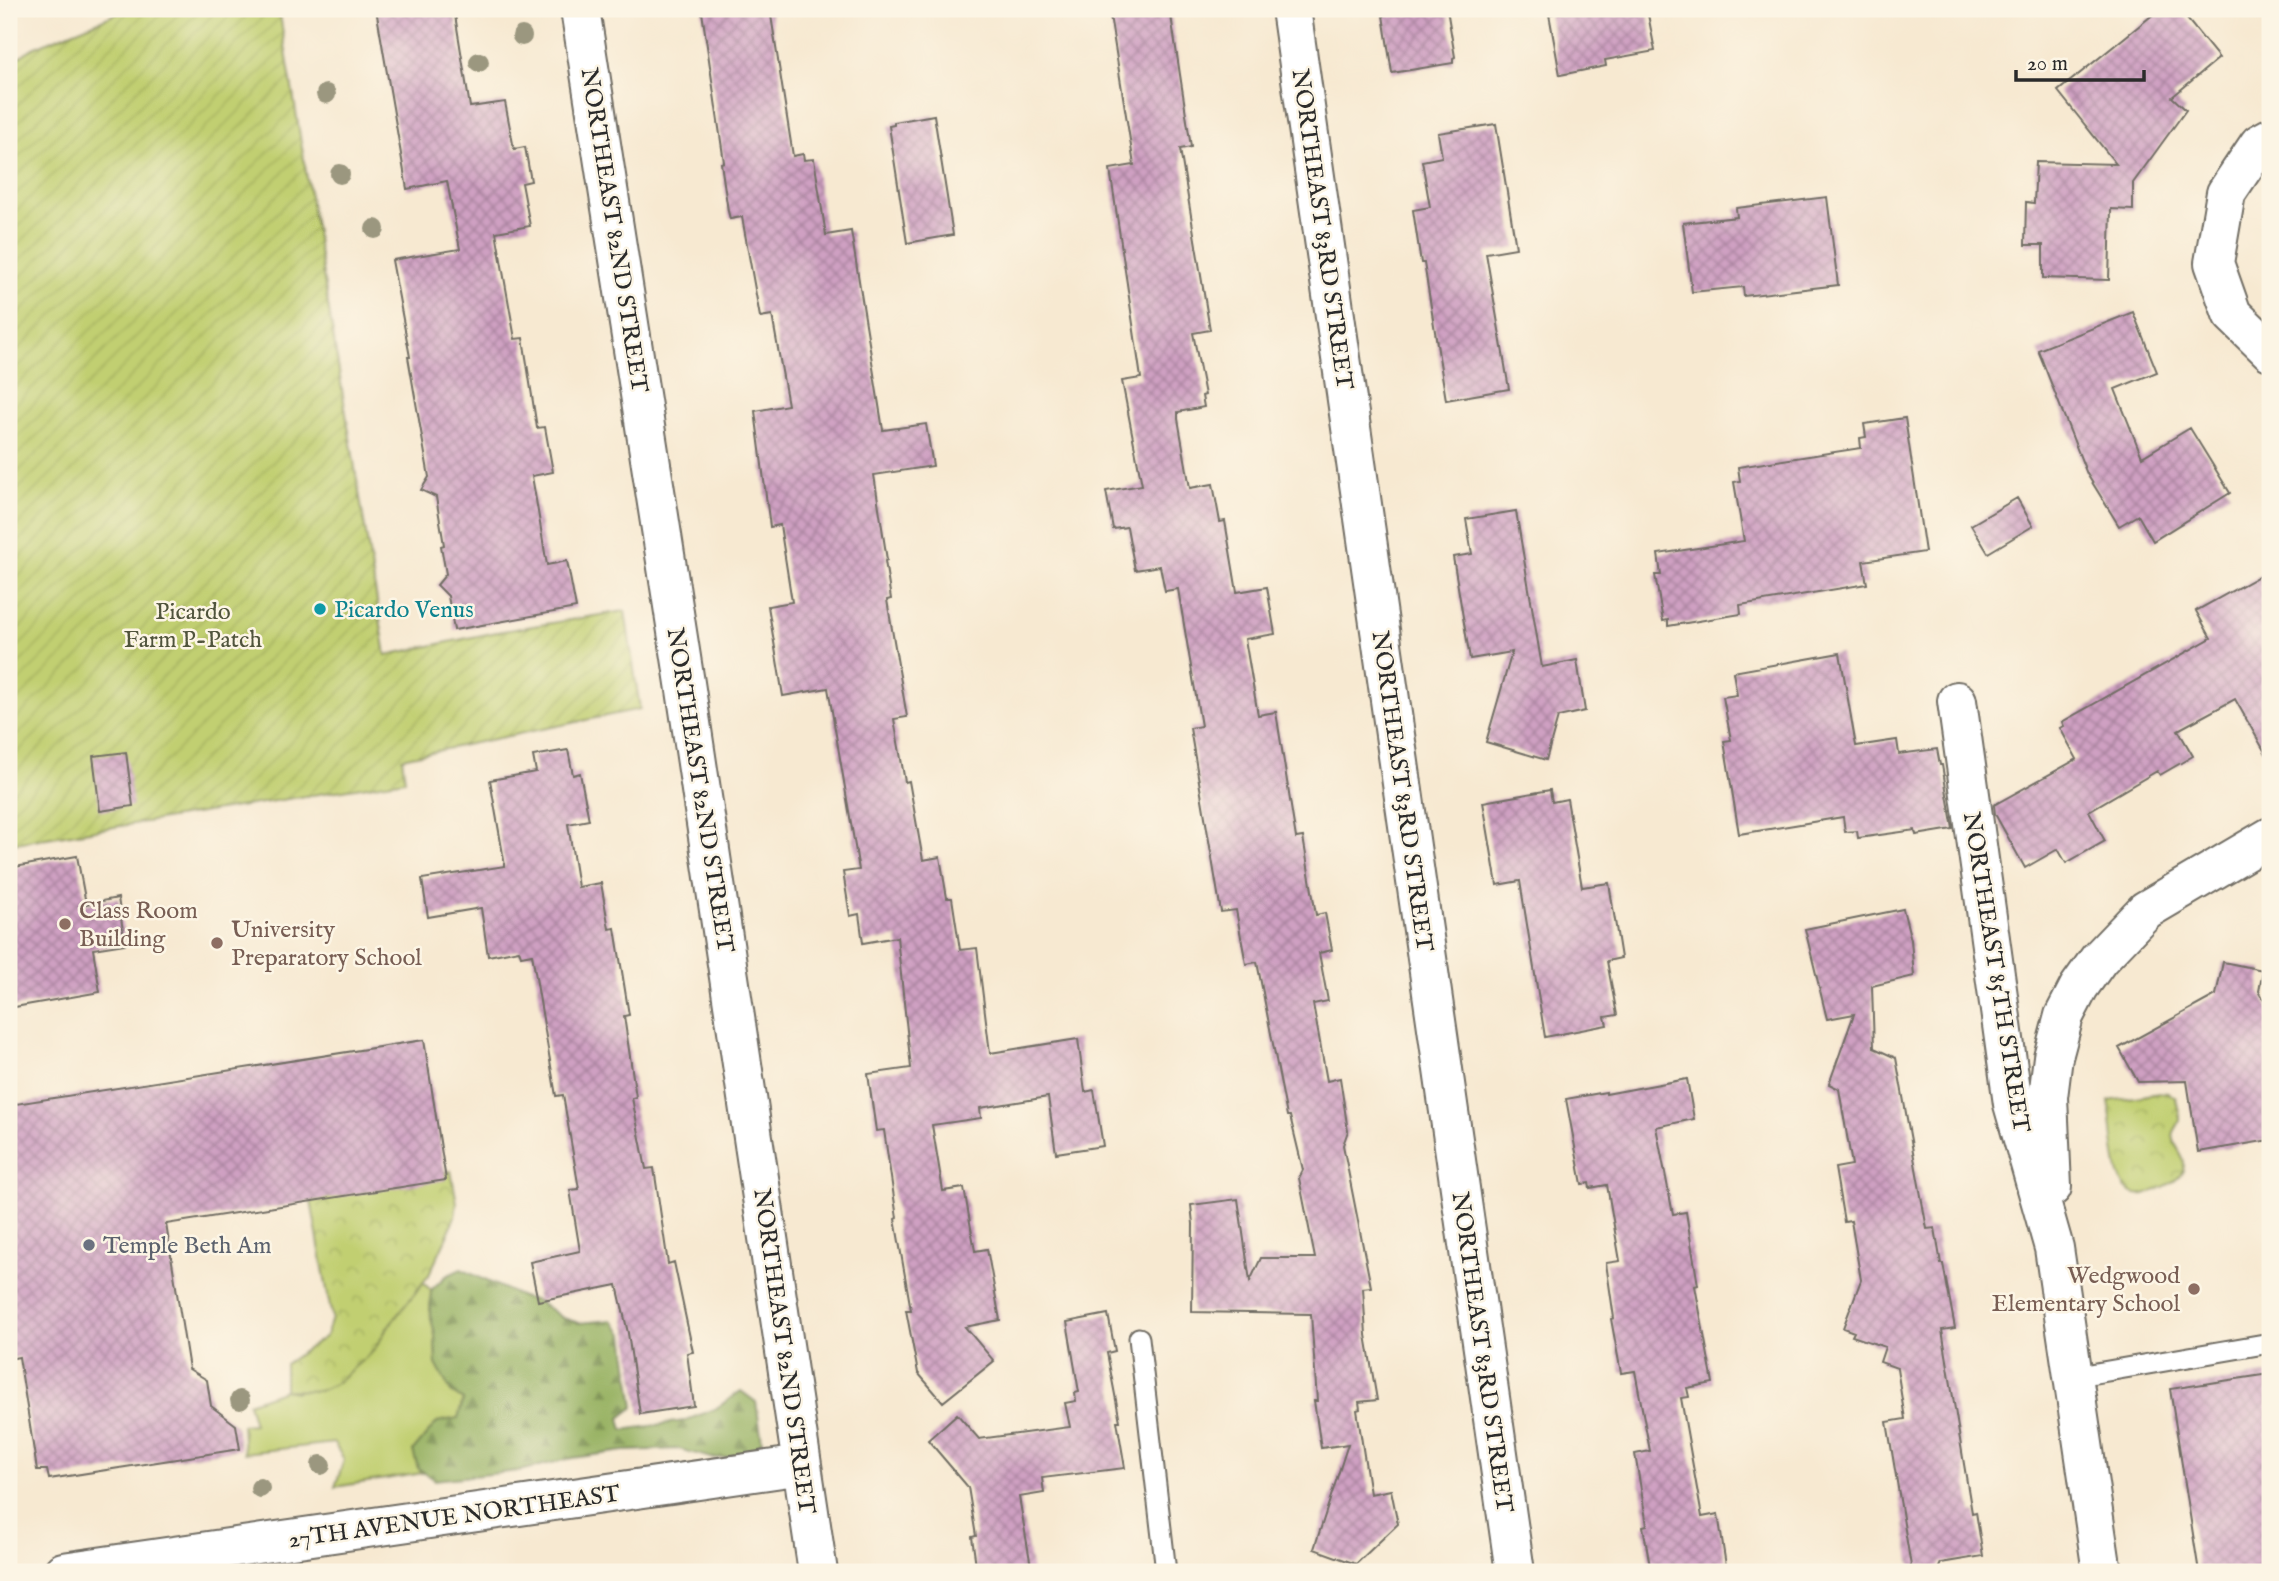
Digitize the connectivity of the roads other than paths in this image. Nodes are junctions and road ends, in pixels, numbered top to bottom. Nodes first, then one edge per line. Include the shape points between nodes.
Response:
1 (580, 9) edge
2 (1291, 9) edge
3 (2270, 138) edge
4 (2270, 351) edge
5 (1957, 701) dead end
6 (2270, 837) edge
7 (2054, 1248) junction
8 (1139, 1338) dead end
9 (2270, 1343) edge
10 (2073, 1377) junction
11 (802, 1465) junction
12 (63, 1572) edge
13 (818, 1572) edge
14 (1166, 1572) edge
15 (1515, 1572) edge
16 (2102, 1572) edge

1 - 11 street, NORTHEAST 82ND STREET
2 - 15 street, NORTHEAST 83RD STREET
3 - 4 street via 2259,144 2226,193 2214,263 2232,314
5 - 7 street, NORTHEAST 85TH STREET via 2012,1104
6 - 7 street via 2146,910 2079,987 2064,1016 2048,1097
7 - 10 street, NORTHEAST 85TH STREET
8 - 14 lane
9 - 10 lane
10 - 16 street, NORTHEAST 85TH STREET
11 - 12 street, 27TH AVENUE NORTHEAST
11 - 13 street, NORTHEAST 82ND STREET

